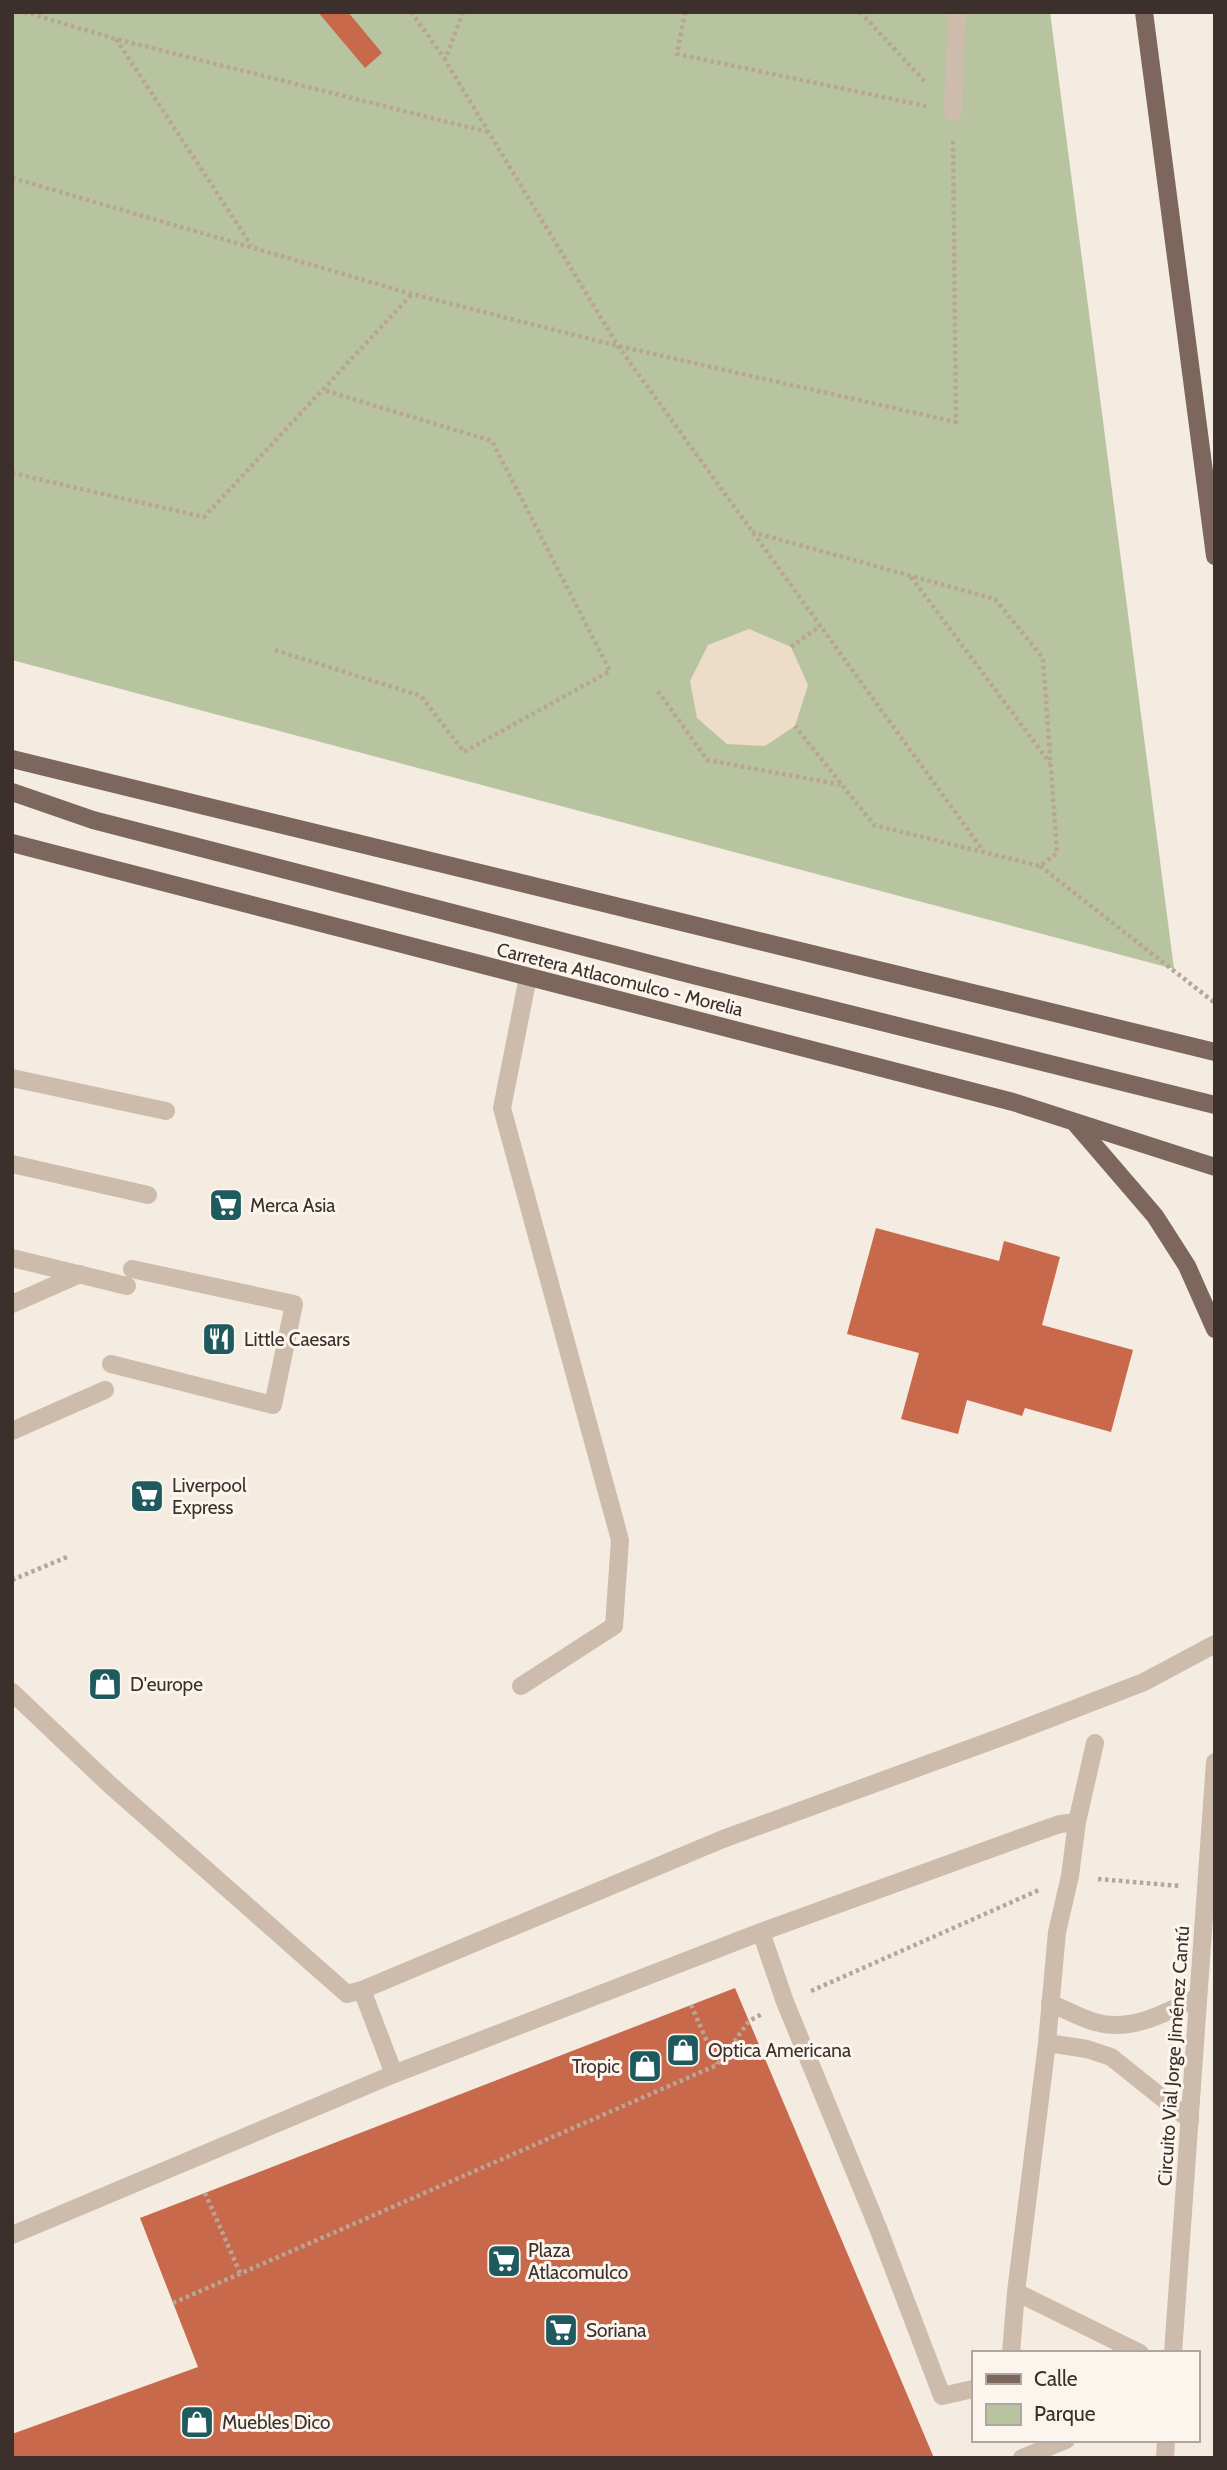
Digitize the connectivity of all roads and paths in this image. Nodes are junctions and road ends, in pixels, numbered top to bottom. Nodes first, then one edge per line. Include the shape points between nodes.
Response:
1 (24, 12) edge
2 (411, 12) edge
3 (463, 12) edge
4 (685, 12) edge
5 (860, 12) edge
6 (957, 12) edge
7 (1144, 12) edge
8 (116, 39) junction
9 (445, 60) junction
10 (953, 112) junction
11 (489, 132) junction
12 (12, 178) edge
13 (252, 246) junction
14 (412, 294) junction
15 (618, 346) junction
16 (323, 390) junction
17 (12, 473) edge
18 (1211, 504) edge
19 (751, 532) junction
20 (1215, 556) edge
21 (911, 576) junction
22 (820, 626) junction
23 (791, 647) dead end
24 (275, 650) dead end
25 (658, 691) dead end
26 (795, 726) dead end
27 (12, 760) edge
28 (1051, 765) junction
29 (845, 786) junction
30 (12, 792) edge
31 (12, 843) edge
32 (985, 852) junction
33 (1040, 866) junction
34 (528, 977) junction
35 (1215, 1003) edge
36 (1215, 1052) edge
37 (12, 1078) edge
38 (1215, 1105) edge
39 (166, 1111) dead end
40 (1075, 1123) junction
41 (12, 1164) edge
42 (1215, 1167) edge
43 (148, 1195) dead end
44 (12, 1258) edge
45 (80, 1274) junction
46 (12, 1304) edge
47 (1215, 1329) edge
48 (111, 1364) dead end
49 (105, 1390) dead end
50 (12, 1431) edge
51 (66, 1557) dead end
52 (12, 1580) edge
53 (1215, 1644) edge
54 (521, 1686) dead end
55 (12, 1692) edge
56 (1096, 1743) dead end
57 (1215, 1762) edge
58 (1077, 1822) junction
59 (1070, 1876) junction
60 (1205, 1889) junction
61 (761, 1932) junction
62 (362, 1990) junction
63 (1199, 1997) junction
64 (785, 2002) junction
65 (1050, 2003) junction
66 (691, 2005) dead end
67 (1047, 2043) junction
68 (717, 2065) junction
69 (394, 2074) junction
70 (1189, 2120) junction
71 (205, 2193) dead end
72 (12, 2235) edge
73 (241, 2275) junction
74 (1016, 2292) junction
75 (173, 2303) dead end
76 (1011, 2351) edge
77 (1136, 2351) edge
78 (1173, 2351) edge
79 (972, 2389) edge
80 (1061, 2442) edge
81 (1023, 2458) edge

1 - 8 path
2 - 9 path
3 - 9 path
4 - 10 path via 677,54
5 - 10 path
6 - 10 street
7 - 18 main road
8 - 11 path
8 - 13 path
9 - 11 path
10 - 15 path via 956,422
11 - 15 path
12 - 13 path
13 - 14 path
14 - 15 path
14 - 16 path
15 - 19 path
16 - 17 path via 204,517
16 - 24 path via 492,441 610,671 464,752 421,696
18 - 20 main road
19 - 21 path
19 - 22 path
21 - 28 path
21 - 28 path via 995,599 1043,658
22 - 23 path
22 - 32 path
25 - 29 path via 707,760
26 - 29 path
27 - 36 main road
28 - 33 path via 1057,853
29 - 32 path via 874,825
30 - 38 main road via 93,820
31 - 34 main road, Carretera Atlacomulco - Morelia
32 - 33 path
33 - 35 path
34 - 40 main road, Carretera Atlacomulco - Morelia via 1013,1102
34 - 54 street via 502,1108 620,1540 614,1626
37 - 39 street
40 - 42 main road, Carretera Atlacomulco - Morelia
40 - 47 main road via 1155,1216 1187,1266
41 - 43 street
44 - 45 street
45 - 46 street
45 - 48 street via 130,1277 294,1304 273,1405
49 - 50 street
51 - 52 path
53 - 62 street via 1144,1682 723,1839
55 - 62 street via 108,1784 347,1994
56 - 58 street
57 - 60 street, Circuito Vial Jorge Jiménez Cantú
58 - 59 street
58 - 61 street via 1037,1832
59 - 60 path
59 - 64 path
59 - 65 street via 1057,1933
60 - 63 street, Circuito Vial Jorge Jiménez Cantú
61 - 64 street
61 - 69 street
62 - 69 street
63 - 65 street via 1152,2019 1120,2026 1096,2023
63 - 70 street, Circuito Vial Jorge Jiménez Cantú
64 - 68 path via 749,2021
64 - 79 street via 942,2396
65 - 67 street
66 - 68 path
67 - 70 street via 1111,2057
67 - 74 street
68 - 73 path
69 - 72 street
70 - 78 street, Circuito Vial Jorge Jiménez Cantú
71 - 73 path
73 - 75 path
74 - 76 street
74 - 77 street
80 - 81 street

